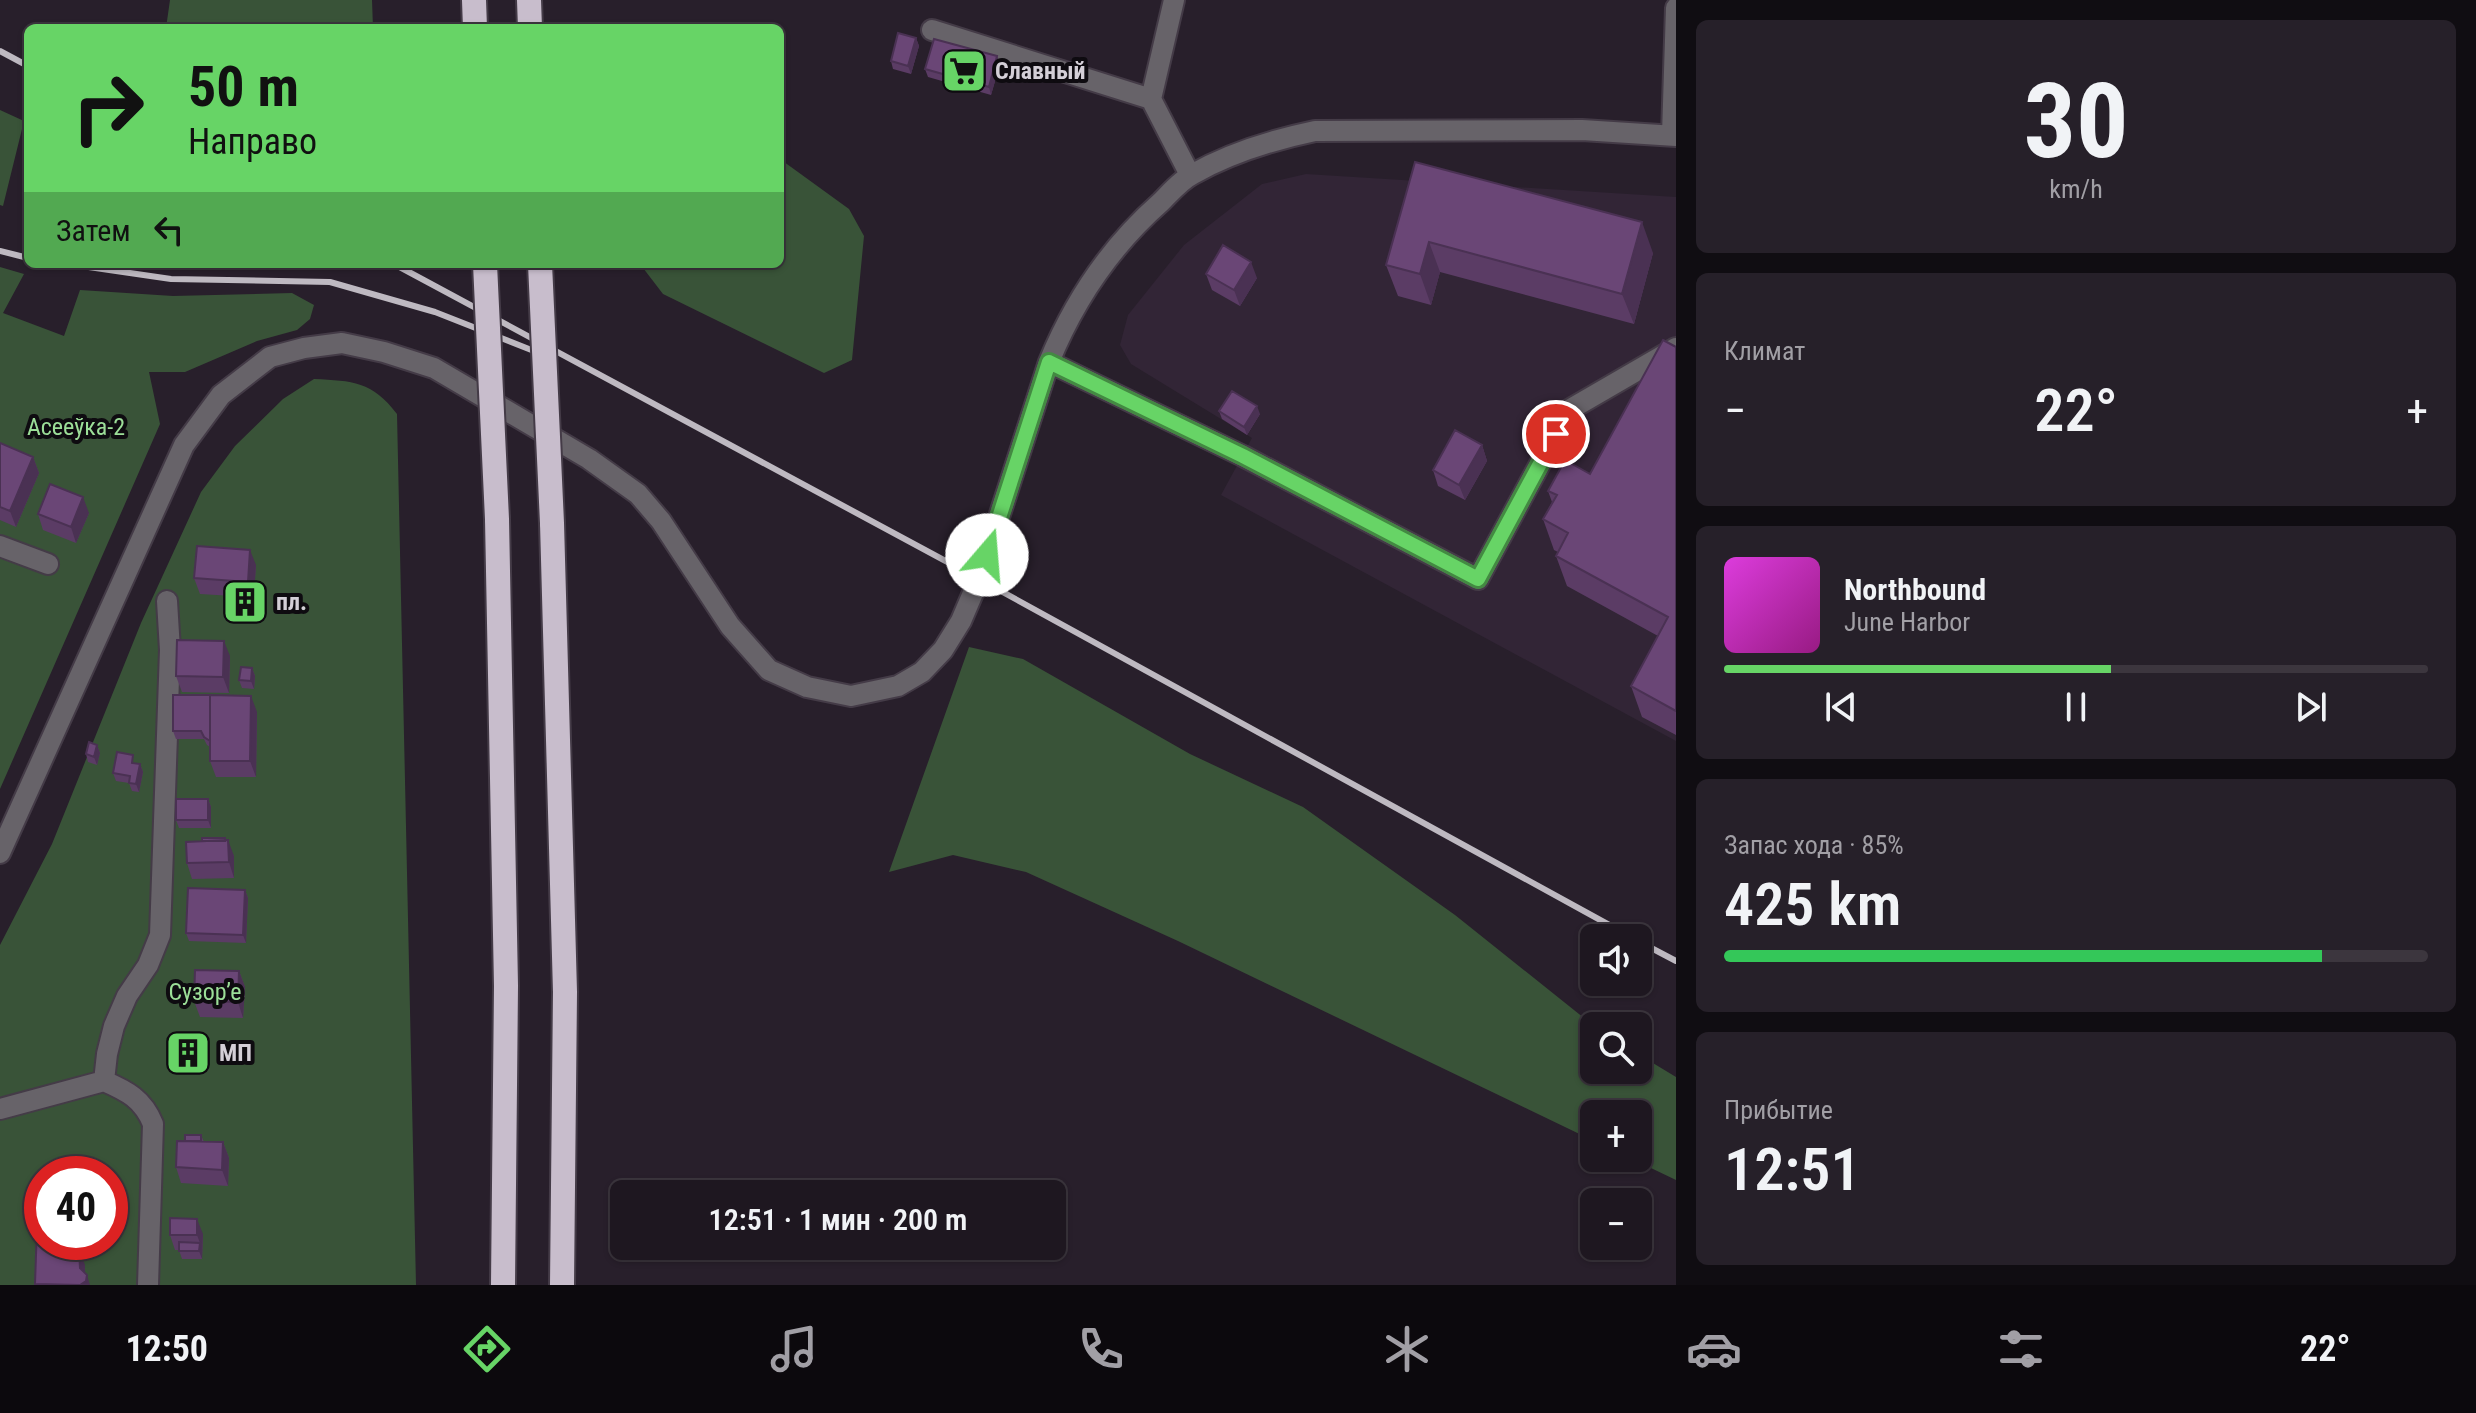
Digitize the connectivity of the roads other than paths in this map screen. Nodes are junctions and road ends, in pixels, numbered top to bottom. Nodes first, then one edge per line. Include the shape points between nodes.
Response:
1 (474, 0) edge
2 (529, 0) edge
3 (1174, 0) edge
4 (1676, 8) edge
5 (475, 24) edge
6 (530, 24) edge
7 (932, 30) dead end
8 (1151, 99) junction
9 (1674, 136) edge
10 (1190, 175) junction
11 (485, 268) edge
12 (540, 268) edge
13 (1676, 348) edge
14 (1049, 362) junction
15 (0, 546) edge
16 (48, 564) dead end
17 (167, 601) dead end
18 (0, 853) edge
19 (104, 1081) junction
20 (0, 1109) edge
21 (148, 1285) edge
22 (503, 1285) edge
23 (562, 1285) edge

1 - 5 highway
2 - 6 highway
3 - 8 street
4 - 9 street
7 - 8 street
8 - 10 street
9 - 10 street via 1582,130 1315,131 1277,138
10 - 14 street via 1135,225 1097,272
11 - 22 highway, bridge via 497,519 506,986
12 - 23 highway, bridge via 565,992
13 - 14 street via 1569,410 1478,579
14 - 18 street via 961,621 922,672 898,686 851,696 807,687 769,670 730,626 638,494 576,451 434,368 342,343 270,357 221,395 184,445
15 - 16 street
17 - 19 street via 170,650 160,935 114,1026
19 - 20 street
19 - 21 street via 138,1098 153,1124

